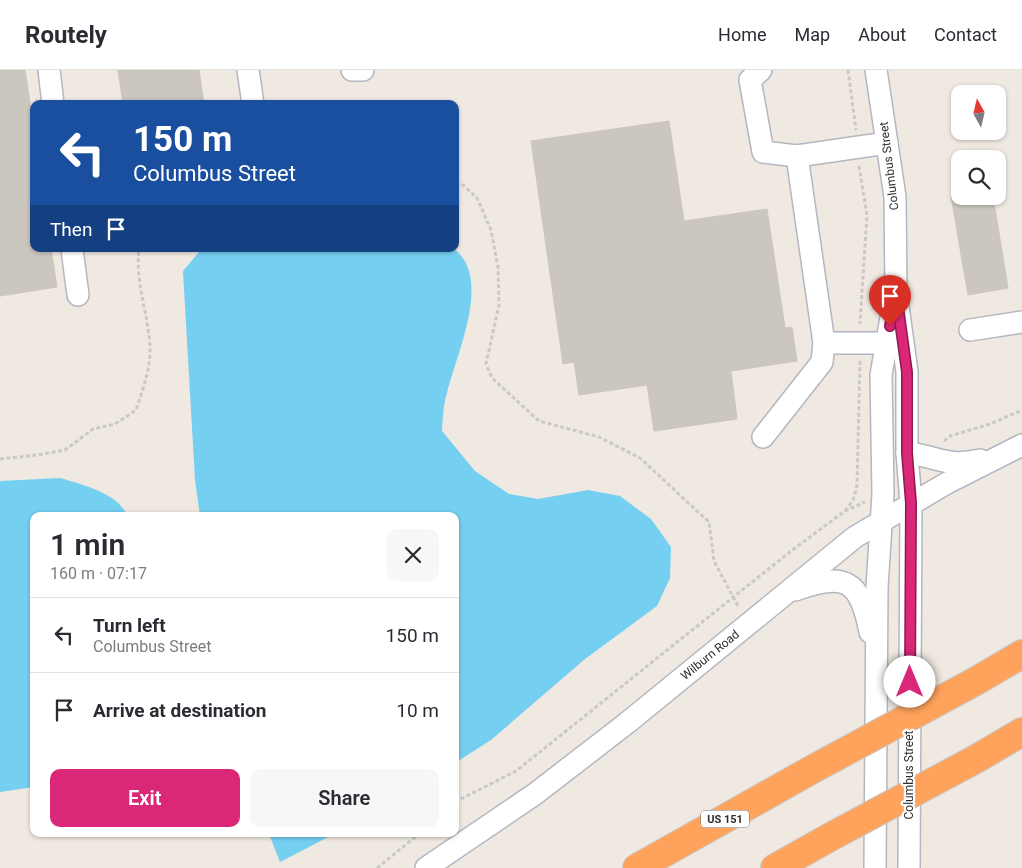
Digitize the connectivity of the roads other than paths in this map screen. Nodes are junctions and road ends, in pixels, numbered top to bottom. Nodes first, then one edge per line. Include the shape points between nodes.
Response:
1 (49, 70) edge
2 (248, 70) edge
3 (352, 70) edge
4 (363, 70) edge
5 (761, 70) edge
6 (876, 70) edge
7 (53, 100) edge
8 (252, 100) edge
9 (887, 142) junction
10 (797, 156) junction
11 (72, 252) edge
12 (78, 295) dead end
13 (1022, 322) edge
14 (970, 330) dead end
15 (824, 343) junction
16 (895, 343) junction
17 (763, 436) dead end
18 (1022, 445) edge
19 (907, 453) junction
20 (1002, 455) junction
21 (911, 503) junction
22 (882, 520) junction
23 (786, 593) junction
24 (1022, 654) edge
25 (877, 672) junction
26 (1022, 732) edge
27 (426, 868) edge
28 (637, 868) edge
29 (775, 868) edge
30 (875, 868) edge
31 (909, 868) edge

1 - 7 street
2 - 8 street
3 - 4 street
5 - 10 street via 750,80 763,152
6 - 9 street, Columbus Street
9 - 10 street
9 - 16 street, Columbus Street via 895,197
10 - 15 street
11 - 12 street
13 - 14 street
15 - 16 street
15 - 17 street via 822,362
16 - 19 street, Columbus Street via 907,372
16 - 22 street, Columbus Street via 881,374
18 - 20 street, Wilburn Road
19 - 20 street, Wilburn Road via 953,464
19 - 21 street, Columbus Street
20 - 21 street, Wilburn Road
21 - 22 street, Wilburn Road
21 - 31 street, Columbus Street
22 - 23 street, Wilburn Road via 855,537
22 - 25 street, Columbus Street via 877,588
23 - 25 street, Columbus Street via 815,583 843,581 851,585 863,606
23 - 27 street, Wilburn Road via 535,794
24 - 28 highway, US 151, bridge
25 - 30 street, Columbus Street
26 - 29 highway, bridge

